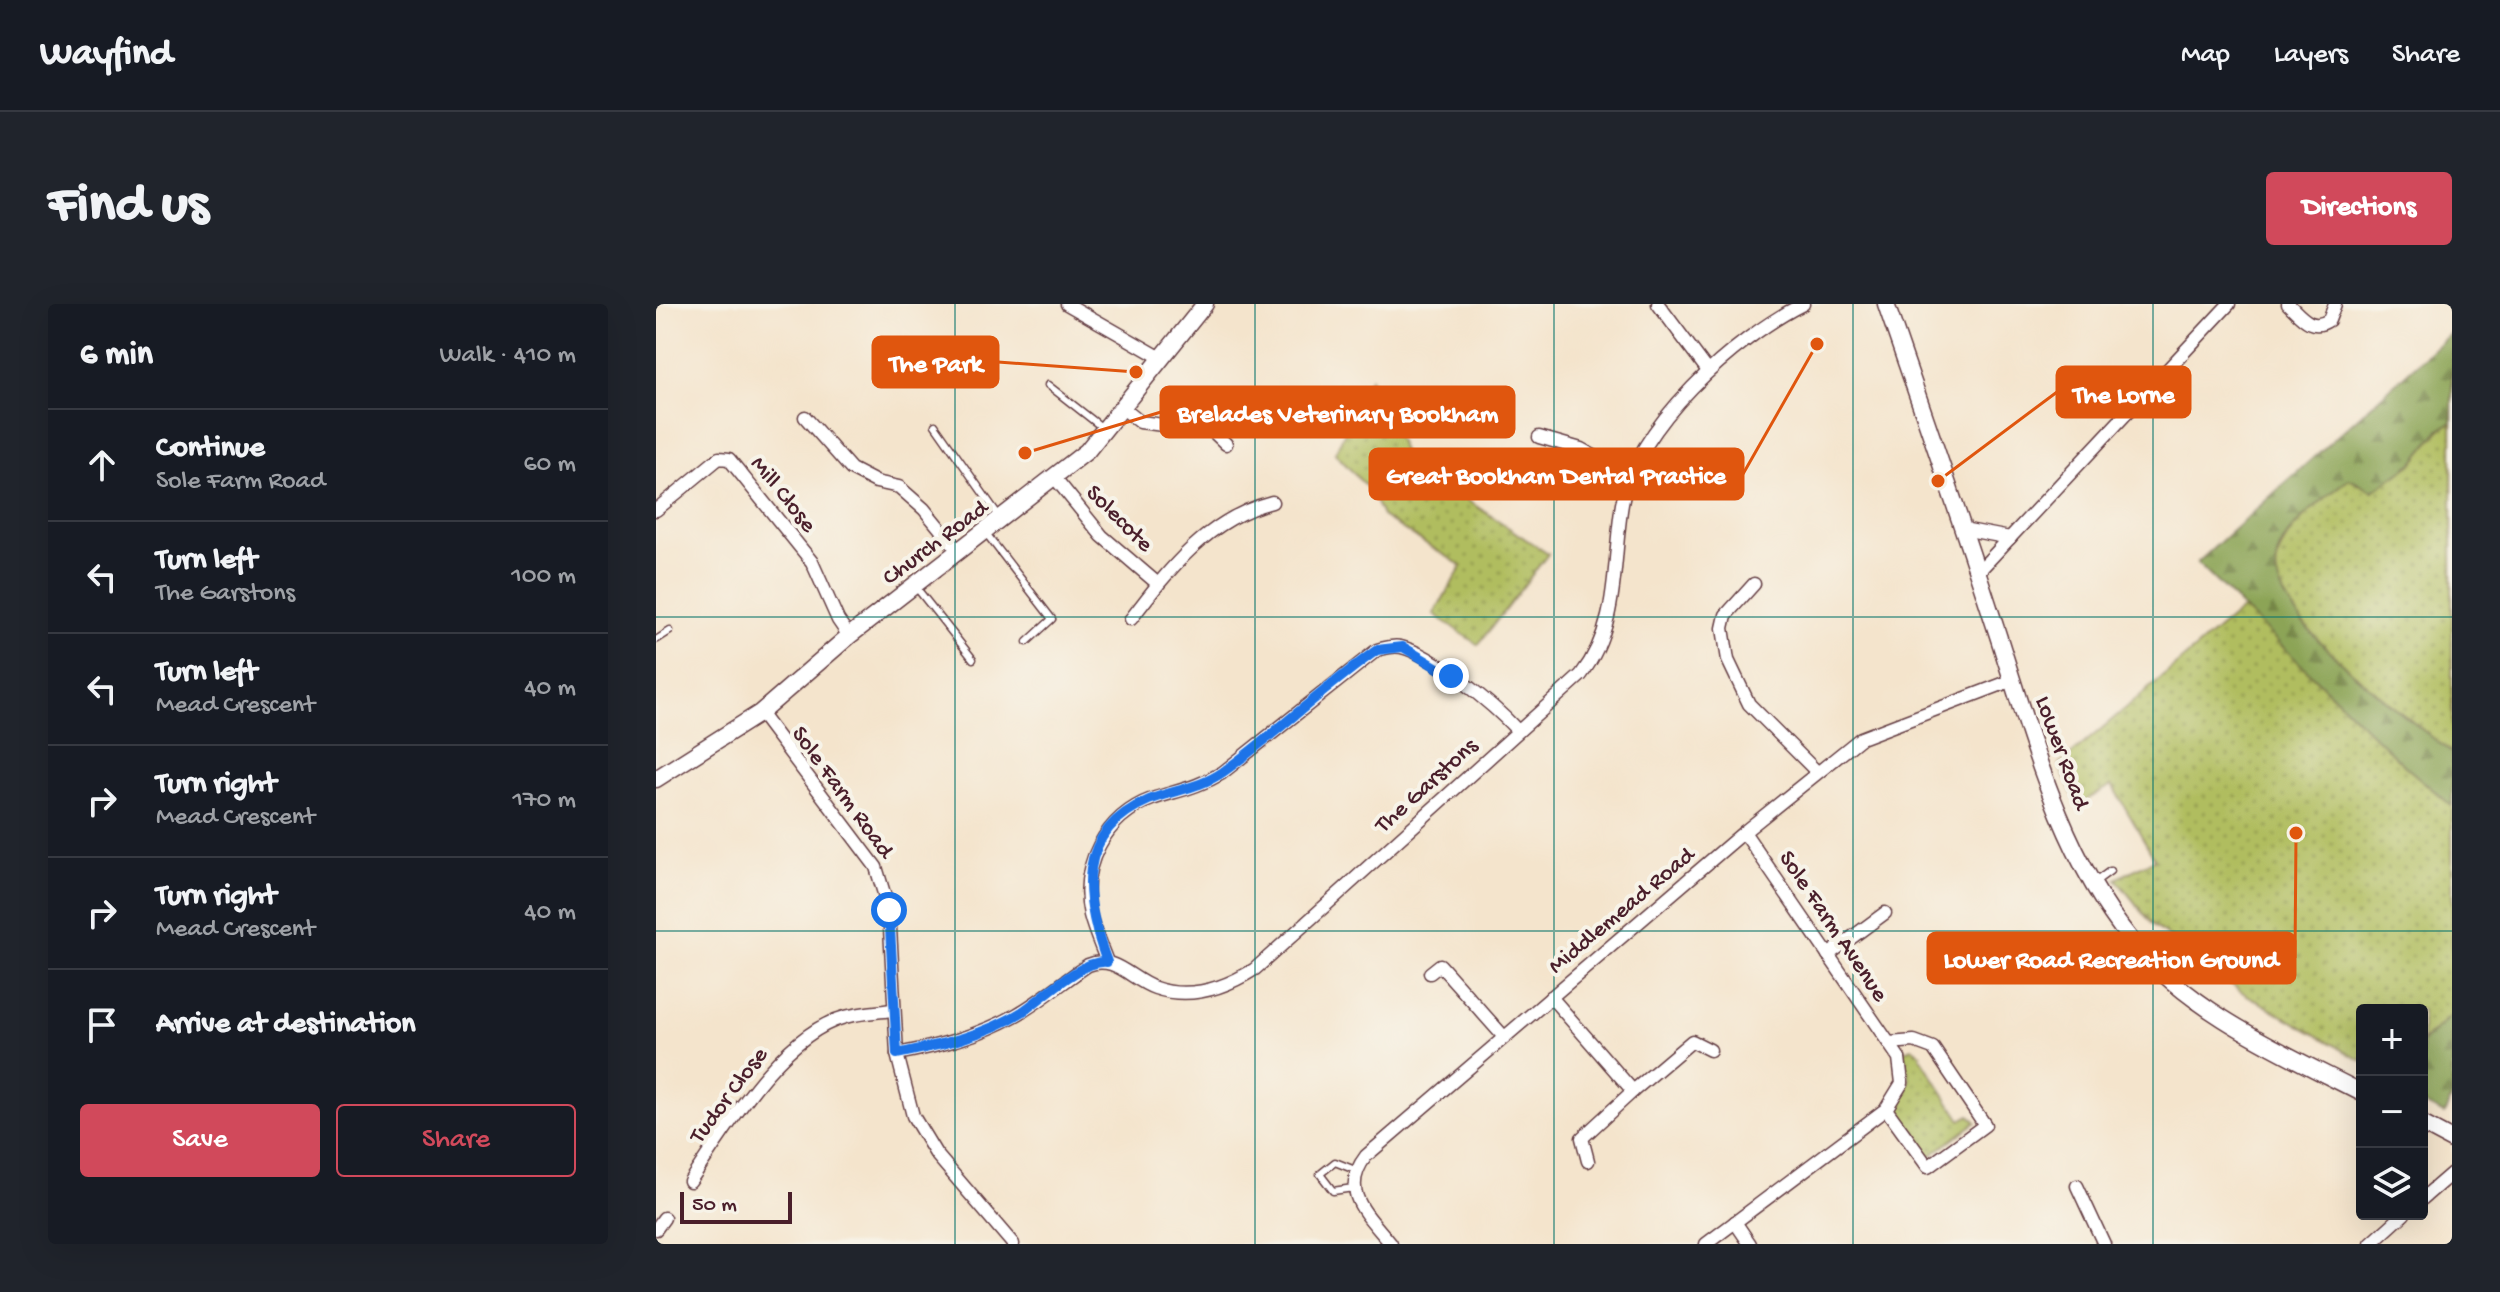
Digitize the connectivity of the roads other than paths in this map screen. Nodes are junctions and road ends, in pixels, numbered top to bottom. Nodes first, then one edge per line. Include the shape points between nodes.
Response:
1 (1067, 304) edge
2 (1205, 304) edge
3 (1658, 304) edge
4 (1803, 304) edge
5 (1886, 304) edge
6 (2229, 304) edge
7 (2288, 304) edge
8 (2335, 304) edge
9 (1163, 359) junction
10 (1708, 371) junction
11 (1048, 385) dead end
12 (1124, 409) junction
13 (805, 417) dead end
14 (935, 425) dead end
15 (1107, 431) junction
16 (1539, 437) dead end
17 (1226, 444) dead end
18 (1630, 476) junction
19 (1055, 478) junction
20 (1272, 502) dead end
21 (656, 510) edge
22 (1002, 519) junction
23 (1963, 529) junction
24 (985, 532) junction
25 (2010, 538) junction
26 (959, 552) junction
27 (1978, 572) junction
28 (1158, 584) junction
29 (1754, 584) dead end
30 (915, 586) junction
31 (1131, 619) dead end
32 (670, 631) dead end
33 (849, 636) junction
34 (656, 640) edge
35 (1027, 642) dead end
36 (973, 659) dead end
37 (2013, 680) junction
38 (760, 713) junction
39 (1517, 730) junction
40 (1817, 772) junction
41 (656, 779) edge
42 (1744, 832) junction
43 (2110, 871) dead end
44 (2093, 884) junction
45 (1885, 913) dead end
46 (1828, 955) junction
47 (1107, 962) junction
48 (1430, 973) dead end
49 (1551, 997) junction
50 (893, 1010) junction
51 (1504, 1037) junction
52 (1889, 1043) junction
53 (1710, 1050) dead end
54 (897, 1054) junction
55 (2356, 1090) edge
56 (1633, 1091) junction
57 (1886, 1109) junction
58 (2428, 1127) edge
59 (2452, 1140) edge
60 (1588, 1161) dead end
61 (1355, 1170) junction
62 (2452, 1173) edge
63 (690, 1181) dead end
64 (2077, 1186) dead end
65 (1353, 1188) junction
66 (2428, 1194) edge
67 (664, 1218) dead end
68 (2397, 1220) edge
69 (1735, 1222) junction
70 (656, 1229) edge
71 (1011, 1243) edge
72 (1391, 1244) edge
73 (1706, 1244) edge
74 (1750, 1244) edge
75 (2104, 1244) edge
76 (2371, 1244) edge

1 - 9 street
2 - 9 street, Church Road
3 - 10 street
4 - 10 street, The Garstons via 1761,327
5 - 23 street, Lower Road
6 - 25 street
7 - 8 street via 2316,325 2329,320
9 - 12 street, Church Road
10 - 18 street, The Garstons via 1673,410
11 - 15 lane
12 - 15 street, Church Road
12 - 17 street via 1152,426 1163,425 1182,409 1195,414
13 - 26 street via 851,469 899,487
14 - 22 lane
15 - 19 street, Church Road
16 - 18 street via 1581,449
18 - 39 street, The Garstons via 1619,523 1612,606 1600,645 1581,675
19 - 22 street, Church Road
19 - 28 street, Solecote via 1102,536
20 - 28 street, Solecote via 1217,525
21 - 33 street, Mill Close via 719,458 729,459 812,562
22 - 24 street, Church Road
23 - 25 street
23 - 27 street, Lower Road
24 - 26 street, Church Road
24 - 35 lane via 1052,619
25 - 27 street
26 - 30 street, Church Road
27 - 37 street, Lower Road
28 - 31 street, Solecote
29 - 40 street via 1726,615 1728,660 1749,704
30 - 33 street, Church Road
30 - 36 lane
32 - 34 lane
33 - 38 street, Church Road
37 - 40 street, Middlemead Road via 1861,738
37 - 44 street, Lower Road via 2052,795
38 - 41 street, Church Road
38 - 50 street, Sole Farm Road via 876,867 889,910
39 - 47 street, The Garstons via 1238,980 1197,993 1176,993 1145,984
39 - 47 street via 1489,701 1416,653 1390,646 1377,650 1222,773 1132,809 1103,836 1094,854 1088,893
40 - 42 street, Middlemead Road
42 - 46 street, Sole Farm Avenue
42 - 49 street, Middlemead Road
43 - 44 lane
44 - 55 street, Lower Road via 2132,941 2185,989 2230,1022
45 - 46 street
46 - 52 street, Sole Farm Avenue
47 - 54 street via 1088,965 993,1027
48 - 51 street via 1440,965
49 - 51 street, Middlemead Road
49 - 56 street
50 - 54 street, Sole Farm Road
50 - 63 street, Tudor Close via 842,1018 788,1050
51 - 61 street, Middlemead Road
52 - 57 street, Sole Farm Avenue via 1899,1058 1902,1083
52 - 57 street via 1914,1041 1933,1048 1985,1125 1928,1167
53 - 56 street via 1692,1041
54 - 71 street, Sole Farm Road via 906,1095 924,1137
56 - 60 street via 1582,1138
57 - 69 street
58 - 59 street
61 - 65 street
61 - 65 lane via 1335,1162 1320,1174 1333,1191
62 - 66 street
64 - 75 street
65 - 72 street
67 - 70 street
68 - 76 street
69 - 73 street
69 - 74 street

